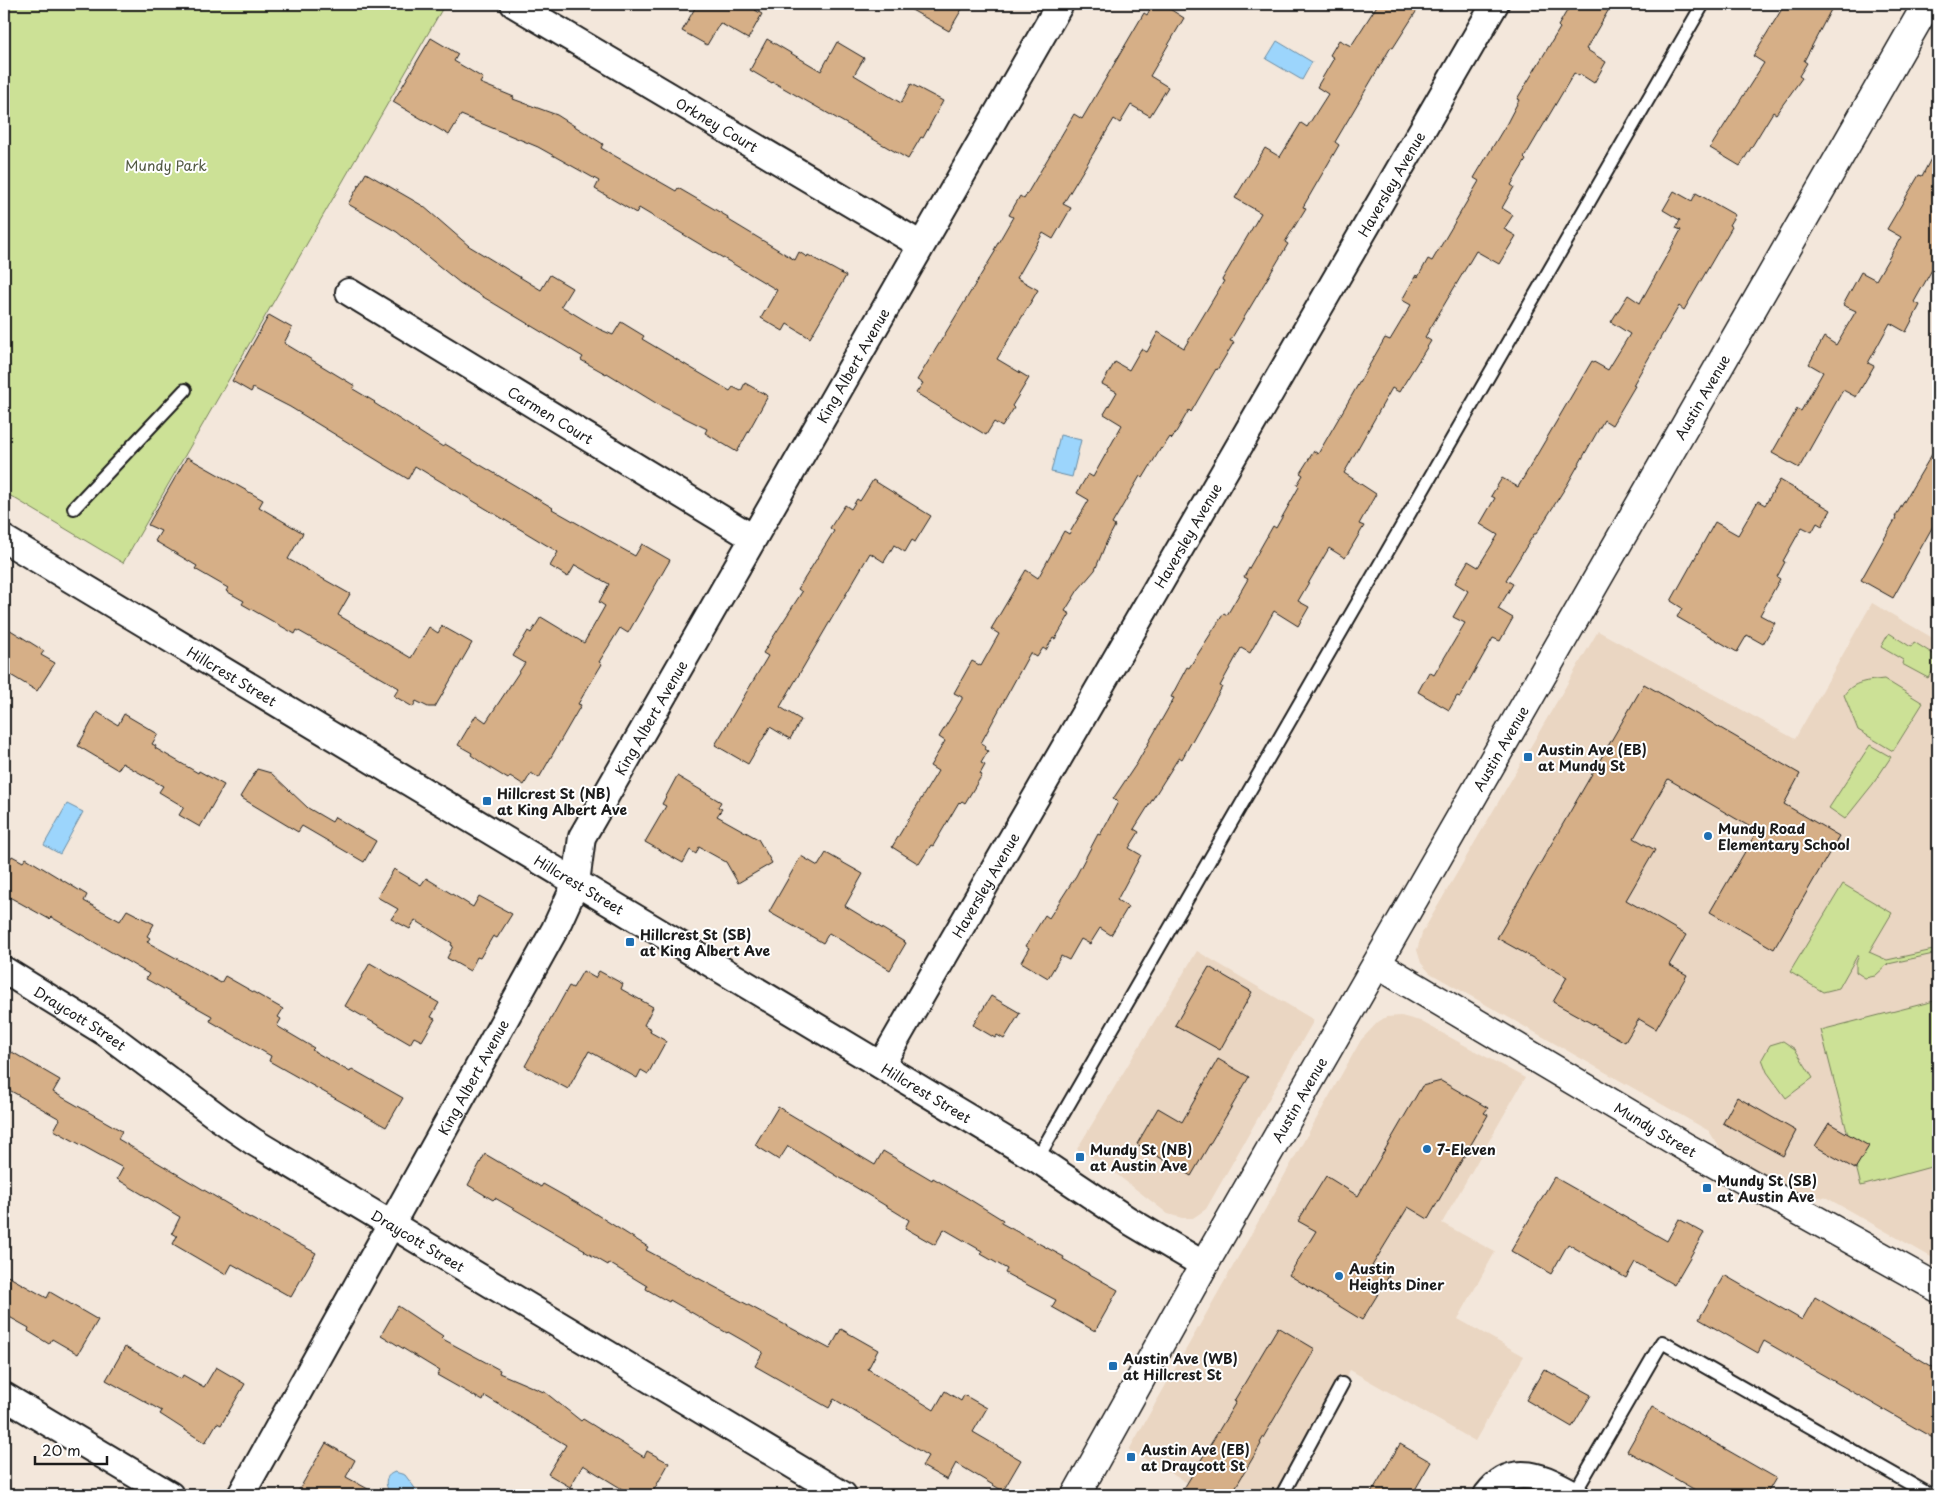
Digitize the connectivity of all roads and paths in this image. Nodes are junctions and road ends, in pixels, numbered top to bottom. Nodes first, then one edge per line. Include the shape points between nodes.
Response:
1 (514, 4) edge
2 (1060, 4) edge
3 (1495, 4) edge
4 (1703, 4) edge
5 (1927, 4) edge
6 (921, 245) junction
7 (349, 292) dead end
8 (185, 390) dead end
9 (74, 508) dead end
10 (4, 538) edge
11 (753, 538) junction
12 (576, 883) junction
13 (1377, 964) junction
14 (4, 970) edge
15 (881, 1065) junction
16 (1038, 1158) junction
17 (392, 1224) junction
18 (1204, 1265) junction
19 (1938, 1288) edge
20 (1342, 1384) dead end
21 (4, 1396) edge
22 (170, 1495) edge
23 (241, 1495) edge
24 (844, 1495) edge
25 (1076, 1495) edge
26 (1282, 1495) edge
27 (1487, 1495) edge
28 (1575, 1495) edge
29 (1930, 1495) edge

1 - 6 street, Orkney Court
2 - 6 street, King Albert Avenue
3 - 15 street, Haversley Avenue
4 - 16 lane
5 - 13 main road, Austin Avenue
6 - 11 street, King Albert Avenue
7 - 11 street, Carmen Court
8 - 9 lane
10 - 12 street, Hillcrest Street
11 - 12 street, King Albert Avenue via 582,837
12 - 15 street, Hillcrest Street
12 - 17 street, King Albert Avenue via 555,929
13 - 18 main road, Austin Avenue
13 - 19 main road, Mundy Street via 1687,1148
14 - 17 street, Draycott Street via 106,1033 236,1130
15 - 16 street, Hillcrest Street
16 - 18 street, Hillcrest Street via 1128,1220
17 - 23 street, King Albert Avenue
17 - 24 street, Draycott Street
18 - 25 main road, Austin Avenue
20 - 26 lane
21 - 22 street
27 - 28 street via 1499,1481 1515,1475 1532,1475
28 - 29 lane via 1662,1342

